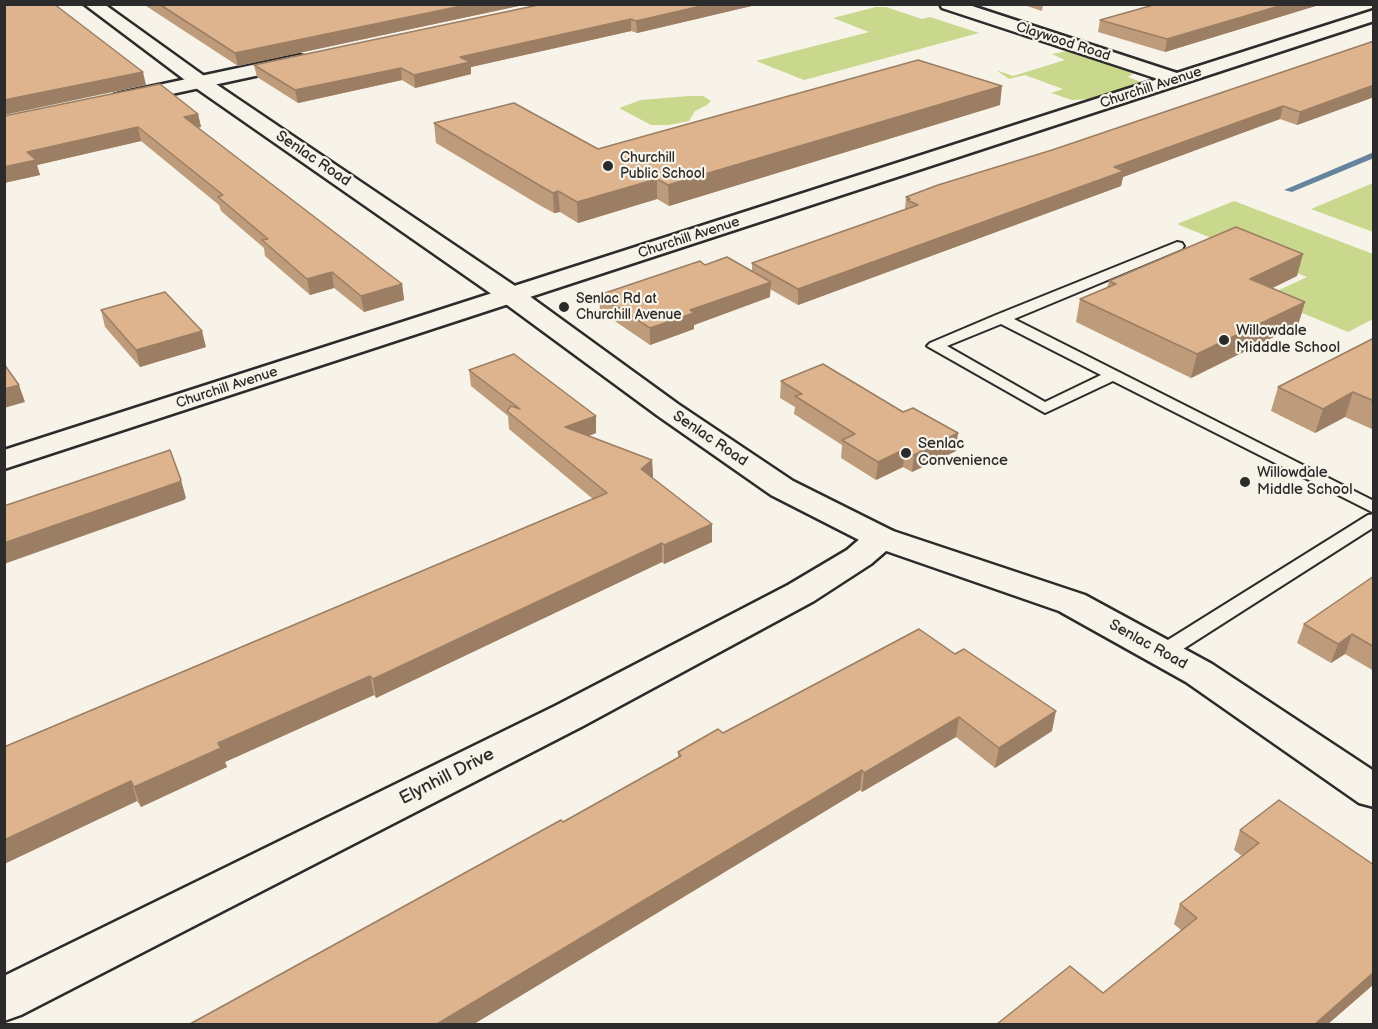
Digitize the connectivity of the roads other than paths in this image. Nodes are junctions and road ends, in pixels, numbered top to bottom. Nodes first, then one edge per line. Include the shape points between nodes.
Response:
1 (92, 4) edge
2 (948, 4) edge
3 (1374, 15) edge
4 (314, 57) edge
5 (1177, 79) junction
6 (200, 82) junction
7 (105, 102) edge
8 (1177, 246) dead end
9 (512, 296) junction
10 (1001, 318) junction
11 (1113, 375) junction
12 (4, 460) edge
13 (1374, 508) edge
14 (1374, 519) edge
15 (881, 538) junction
16 (1162, 653) junction
17 (1374, 792) edge
18 (4, 1000) edge

1 - 6 street, Senlac Road
2 - 5 street, Claywood Road
3 - 5 street, Churchill Avenue
4 - 6 street
5 - 9 street, Churchill Avenue
6 - 7 street
6 - 9 street, Senlac Road
8 - 10 lane
9 - 12 street, Churchill Avenue
9 - 15 street, Senlac Road via 782,488
10 - 11 lane
10 - 11 lane via 935,346 1045,408
11 - 13 lane
14 - 16 lane
15 - 16 street, Senlac Road via 1072,603
15 - 18 street, Elynhill Drive via 859,557 801,593 569,716
16 - 17 street, Senlac Road via 1198,673

